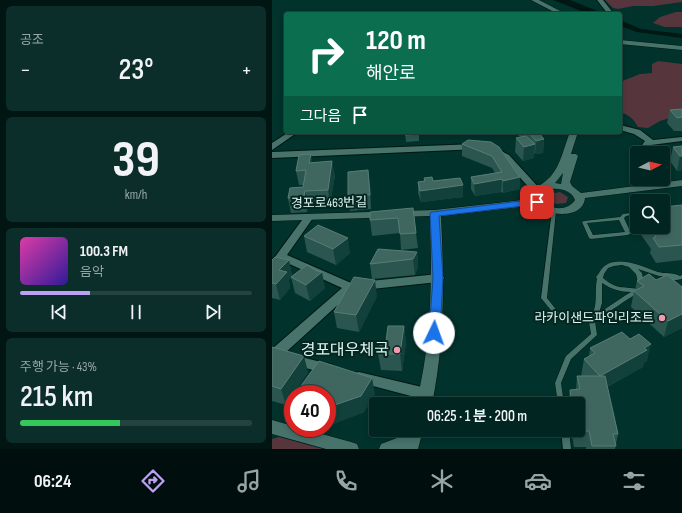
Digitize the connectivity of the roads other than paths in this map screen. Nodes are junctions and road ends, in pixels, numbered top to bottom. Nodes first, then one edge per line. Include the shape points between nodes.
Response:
1 (525, 0) edge
2 (534, 0) edge
3 (600, 0) edge
4 (550, 12) edge
5 (559, 12) edge
6 (609, 12) edge
7 (622, 35) edge
8 (622, 42) edge
9 (673, 47) junction
10 (622, 48) edge
11 (682, 48) edge
12 (622, 128) edge
13 (291, 134) edge
14 (573, 134) edge
15 (580, 134) edge
16 (682, 139) edge
17 (652, 142) junction
18 (645, 146) edge
19 (272, 147) edge
20 (272, 155) edge
21 (670, 183) edge
22 (682, 183) edge
23 (635, 186) edge
24 (568, 188) junction
25 (539, 194) junction
26 (579, 196) junction
27 (554, 211) junction
28 (435, 213) junction
29 (630, 215) edge
30 (272, 218) edge
31 (308, 218) junction
32 (621, 218) junction
33 (282, 257) junction
34 (629, 264) junction
35 (272, 269) edge
36 (599, 277) junction
37 (682, 277) edge
38 (438, 278) junction
39 (660, 282) edge
40 (646, 286) edge
41 (350, 287) junction
42 (639, 290) junction
43 (592, 320) junction
44 (273, 355) edge
45 (419, 397) edge
46 (425, 397) edge
47 (560, 397) edge
48 (276, 431) edge
49 (409, 437) edge
50 (413, 437) edge
51 (566, 437) edge
52 (351, 449) edge
53 (387, 449) edge
54 (410, 449) edge
55 (567, 449) edge

1 - 4 street
2 - 5 street
3 - 6 street
7 - 9 street
8 - 9 street
9 - 10 street
9 - 11 street
12 - 17 street via 636,132
13 - 19 street
14 - 25 street via 556,177
15 - 24 street via 567,173 565,182
16 - 17 street
17 - 18 street
20 - 25 street via 494,150 506,158
21 - 22 street
23 - 26 street
24 - 25 street, 경포로463번길 via 555,186
24 - 26 street
25 - 27 street via 541,206
25 - 28 street, 경포로463번길
26 - 27 street via 580,200 575,208
27 - 43 lane via 544,298 556,313 569,319
28 - 31 street, 경포로463번길
28 - 38 street
29 - 32 lane
30 - 31 street, 경포로463번길
31 - 33 street
32 - 32 lane via 591,221 584,222 591,237 628,233
33 - 35 street
33 - 41 street
34 - 36 lane via 614,264 605,268
34 - 37 lane via 659,274
34 - 42 lane via 639,273 642,286
36 - 42 lane via 615,288
36 - 43 lane via 599,311
37 - 39 lane
38 - 41 street
38 - 46 street via 434,346
40 - 42 lane
41 - 44 street
42 - 43 lane
43 - 47 lane via 594,335 568,358 558,383
44 - 45 street
48 - 52 street
49 - 53 street via 403,443
50 - 54 street
51 - 55 lane

